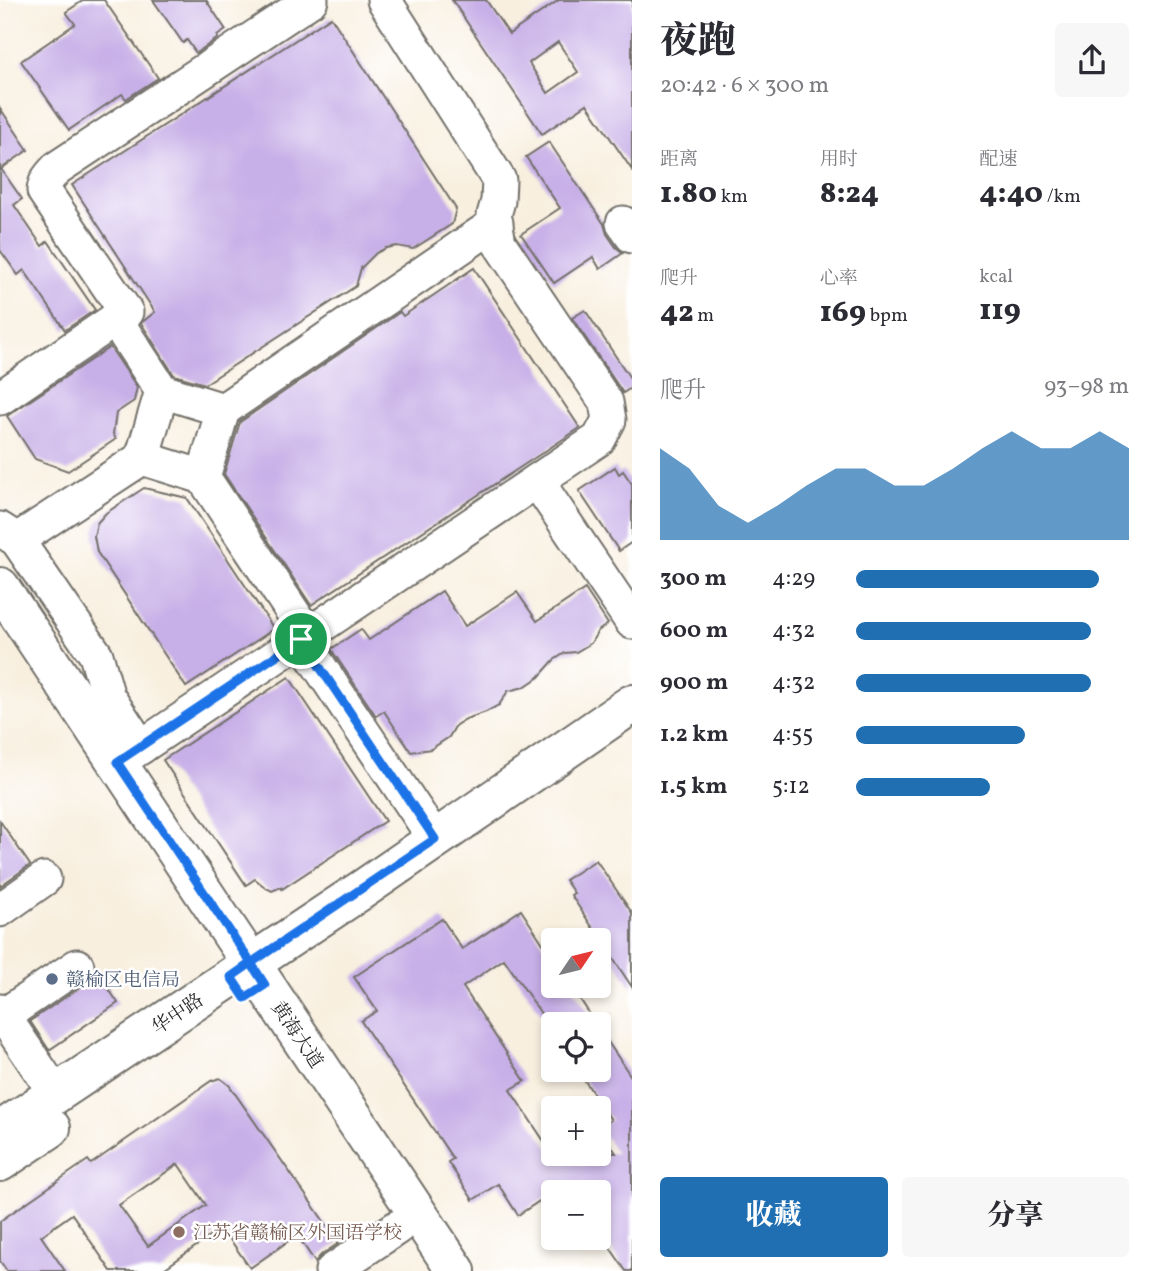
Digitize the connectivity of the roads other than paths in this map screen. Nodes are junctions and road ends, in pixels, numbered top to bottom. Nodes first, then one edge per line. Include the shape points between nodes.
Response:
1 (311, 0) edge
2 (384, 0) edge
3 (496, 223) junction
4 (115, 319) junction
5 (162, 391) junction
6 (0, 398) edge
7 (223, 410) junction
8 (142, 458) junction
9 (203, 477) junction
10 (537, 481) junction
11 (9, 534) edge
12 (0, 587) edge
13 (632, 622) edge
14 (0, 631) edge
15 (304, 637) junction
16 (632, 704) edge
17 (632, 736) edge
18 (129, 755) junction
19 (435, 839) junction
20 (44, 879) dead end
21 (0, 909) edge
22 (77, 966) dead end
23 (248, 981) junction
24 (1, 1015) edge
25 (56, 1094) junction
26 (0, 1131) edge
27 (0, 1162) edge
28 (398, 1227) junction
29 (332, 1271) edge
30 (427, 1271) edge
31 (456, 1271) edge

1 - 4 lane via 48,178 44,191 126,313
2 - 3 lane via 499,180
3 - 7 lane
3 - 10 lane via 499,243 606,402 609,420 599,439
4 - 5 lane
4 - 6 lane
5 - 7 lane
5 - 8 lane
7 - 9 lane
8 - 9 lane
8 - 11 lane
9 - 15 lane
10 - 13 lane
10 - 15 lane
11 - 18 lane via 96,655
12 - 18 main road, 黄海大道
14 - 23 main road, 黄海大道
15 - 18 lane
15 - 19 lane
16 - 19 main road, 华中路
17 - 23 main road, 华中路 via 380,908
18 - 23 main road, 黄海大道
19 - 23 main road, 华中路
20 - 21 lane
22 - 24 lane
23 - 25 main road, 华中路
23 - 27 main road, 华中路
23 - 28 main road, 黄海大道
23 - 31 main road, 黄海大道
24 - 25 lane
25 - 26 main road, 华中路
28 - 29 lane
28 - 30 main road, 黄海大道

